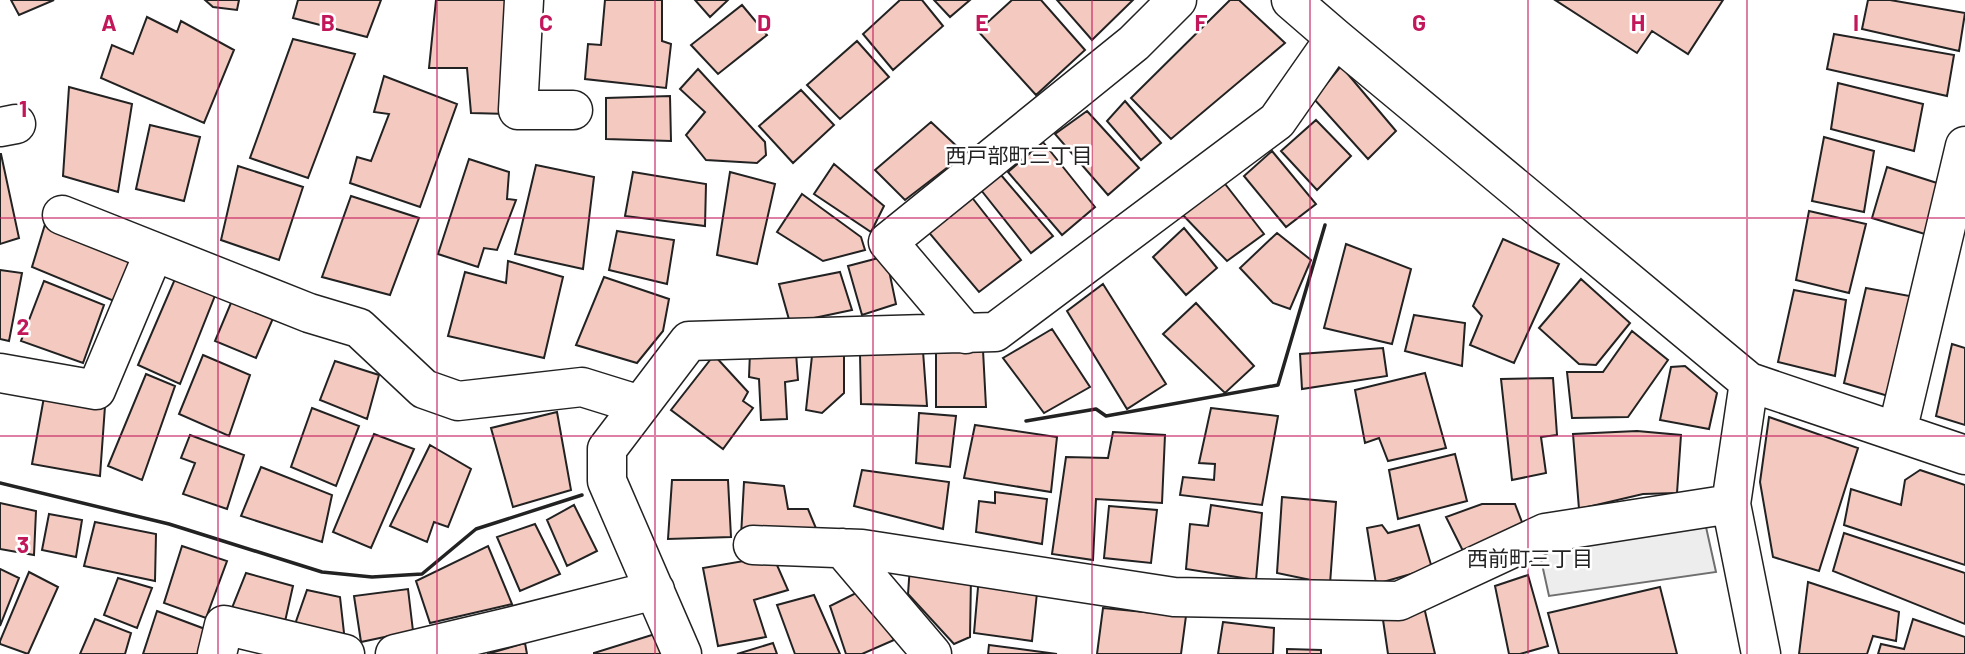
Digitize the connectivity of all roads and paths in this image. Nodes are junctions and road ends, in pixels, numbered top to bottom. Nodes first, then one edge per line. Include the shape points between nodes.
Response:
1 (524, 0) edge
2 (1177, 0) edge
3 (1291, 0) edge
4 (1335, 38) junction
5 (573, 110) dead end
6 (1965, 146) edge
7 (62, 215) dead end
8 (154, 252) junction
9 (967, 334) junction
10 (0, 373) edge
11 (1749, 382) junction
12 (640, 405) junction
13 (1898, 432) junction
14 (1965, 455) edge
15 (1731, 504) junction
16 (753, 545) dead end
17 (842, 548) junction
18 (655, 590) junction
19 (217, 654) edge
20 (345, 654) edge
21 (395, 654) edge
22 (682, 654) edge
23 (932, 654) edge
24 (1761, 654) edge

1 - 5 street via 519,110
2 - 9 street via 1134,43 888,242
3 - 4 street
4 - 9 street via 1277,121 995,332
4 - 11 street
6 - 13 street
7 - 8 street
8 - 10 street via 96,390
8 - 12 street via 359,328 424,389 458,401 582,387
9 - 12 street via 689,341
11 - 13 street
11 - 15 street
12 - 18 street via 607,449 607,481
13 - 14 street
15 - 17 street via 1545,533 1399,601 1174,597
15 - 24 street
16 - 17 street
17 - 23 street
18 - 21 street
18 - 22 street
19 - 20 street via 224,625

